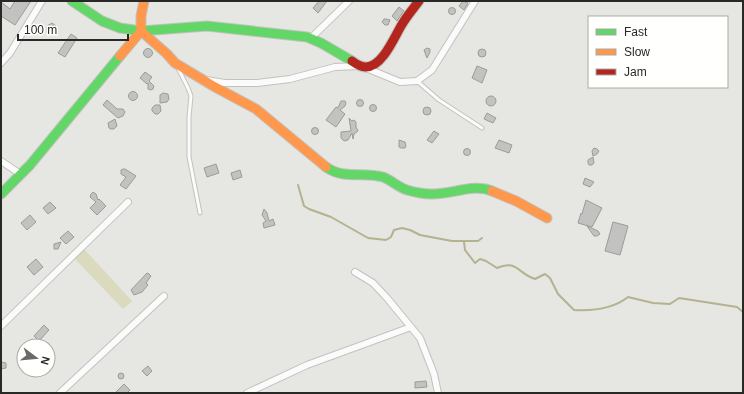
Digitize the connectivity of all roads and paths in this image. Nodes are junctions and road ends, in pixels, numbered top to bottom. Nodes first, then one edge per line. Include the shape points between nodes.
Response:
1 (42, 1) edge
2 (72, 1) edge
3 (144, 1) edge
4 (349, 1) edge
5 (420, 1) edge
6 (475, 1) edge
7 (142, 31) junction
8 (311, 38) junction
9 (1, 63) edge
10 (175, 63) junction
11 (362, 67) junction
12 (203, 80) junction
13 (417, 81) junction
14 (482, 128) dead end
15 (1, 161) edge
16 (22, 175) junction
17 (1, 194) edge
18 (128, 202) dead end
19 (200, 213) dead end
20 (547, 218) dead end
21 (355, 272) dead end
22 (164, 296) dead end
23 (1, 326) edge
24 (411, 327) junction
25 (60, 393) edge
26 (247, 393) edge
27 (438, 393) edge

1 - 9 street
2 - 7 street via 102,21 120,28
3 - 7 street
4 - 8 street
5 - 11 street via 377,63
6 - 13 street via 432,70
7 - 8 street via 207,26
7 - 10 street
7 - 16 street
8 - 11 street
10 - 12 street
10 - 19 lane via 191,96 189,157
11 - 12 street via 335,67 257,83
11 - 13 street via 400,82
12 - 20 street via 256,109 332,171 344,175 364,174 383,178 407,190 432,194 468,189 489,190
13 - 14 lane via 439,100
15 - 16 street
16 - 17 street
18 - 23 street
21 - 24 street via 373,283
22 - 25 street
24 - 26 street via 307,365
24 - 27 street via 420,338 434,374

